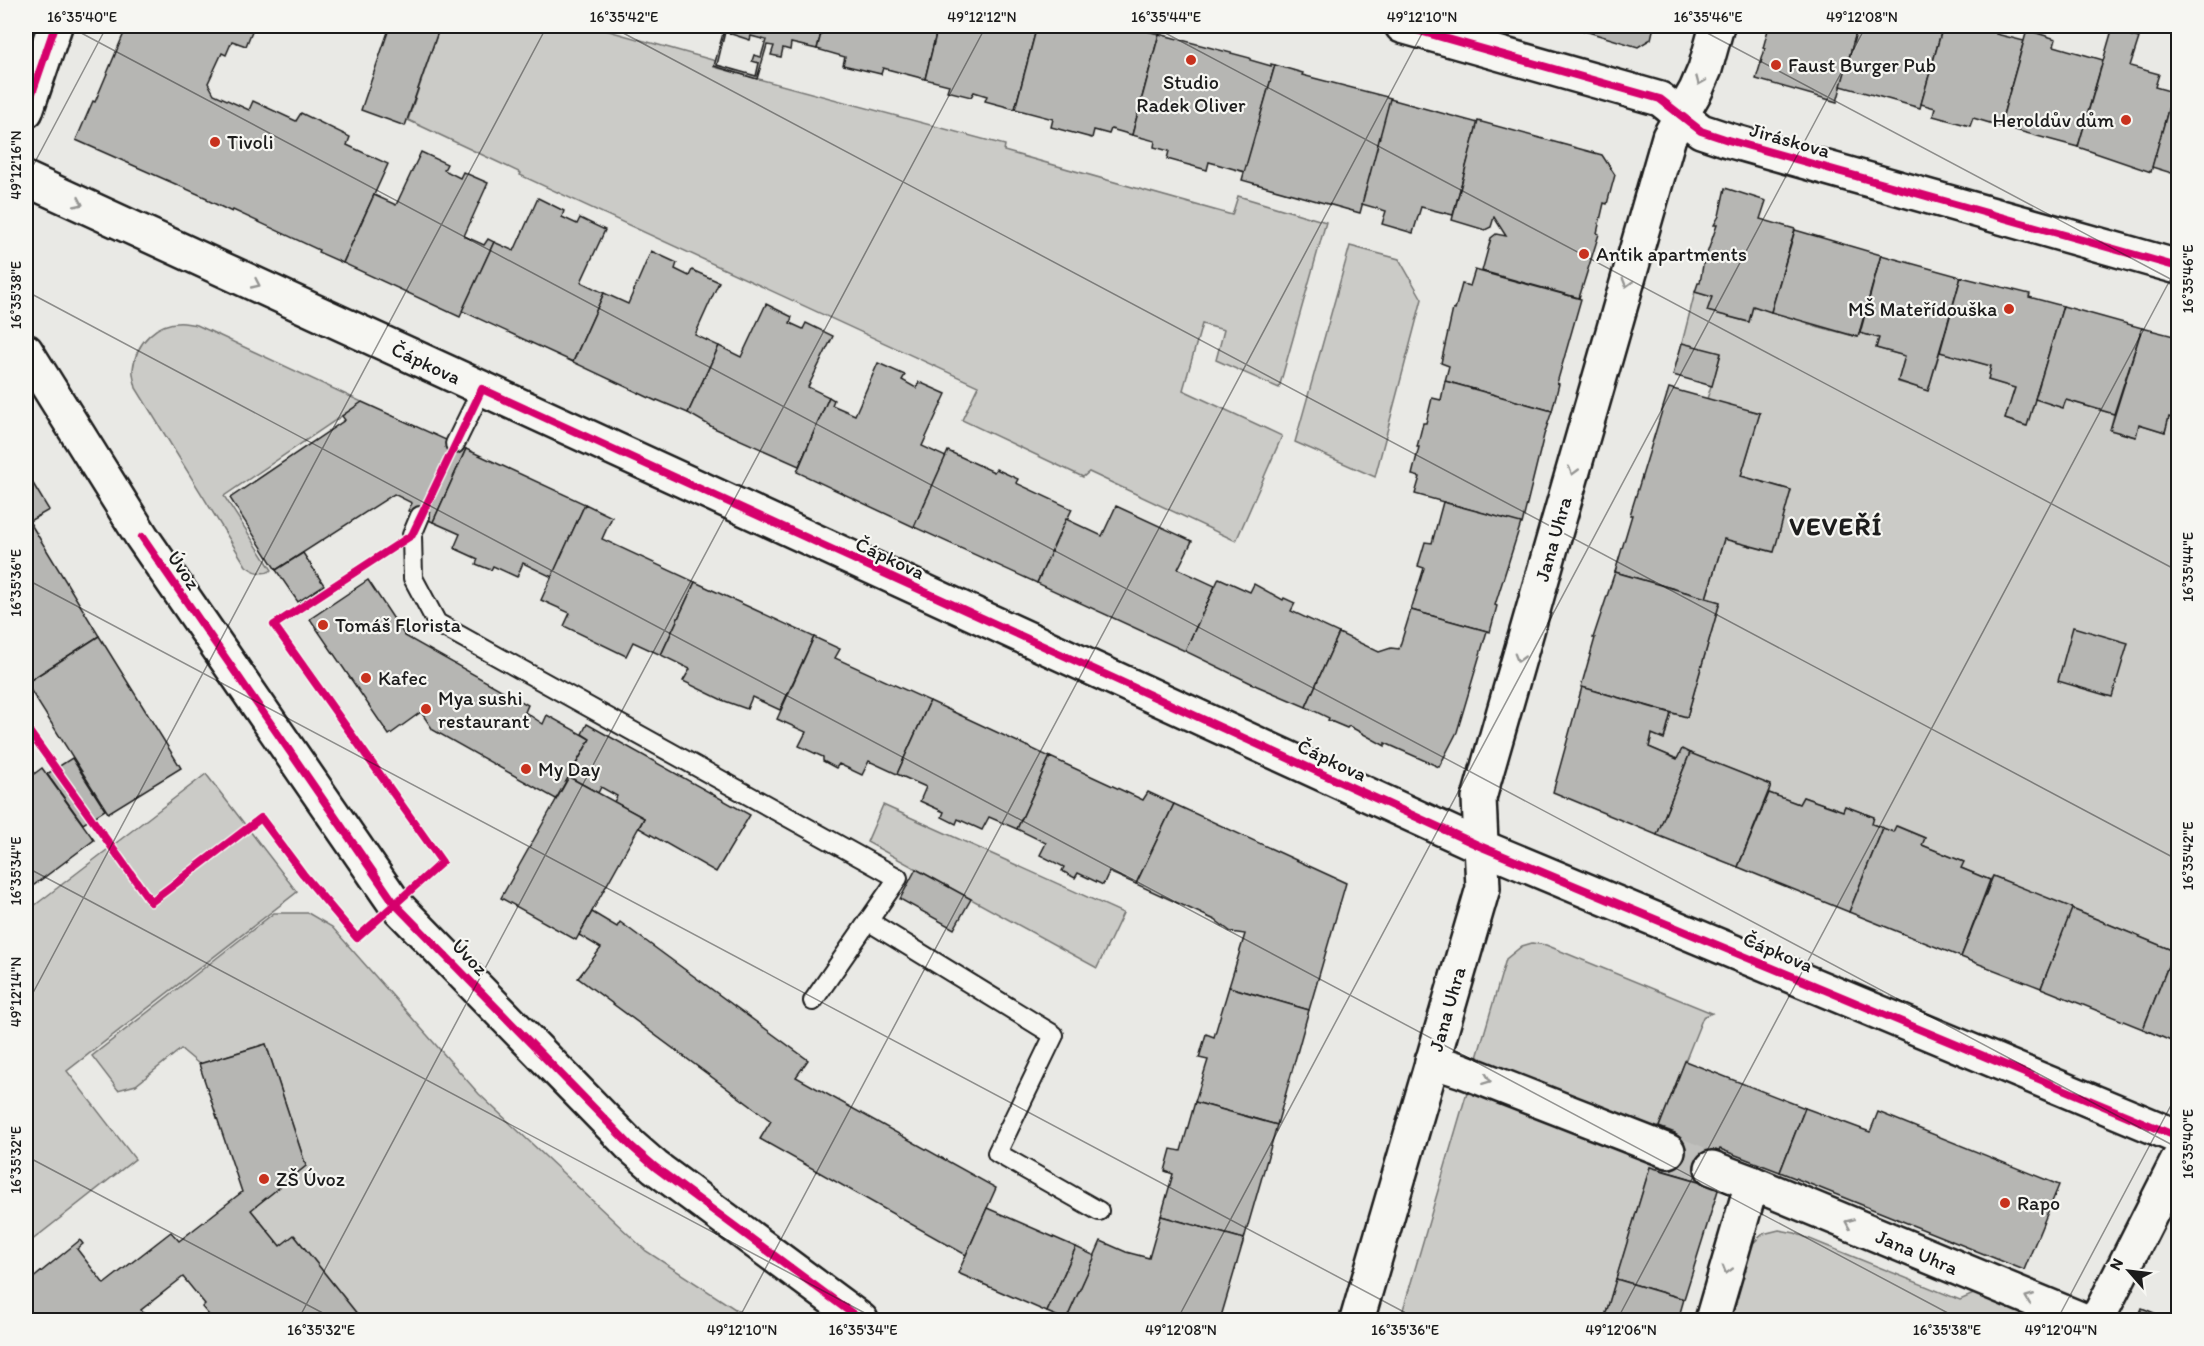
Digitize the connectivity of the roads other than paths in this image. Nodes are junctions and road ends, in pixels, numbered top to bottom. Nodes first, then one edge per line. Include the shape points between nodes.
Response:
1 (55, 26) edge
2 (1402, 26) edge
3 (1717, 26) edge
4 (26, 111) edge
5 (1680, 116) junction
6 (26, 179) edge
7 (2178, 267) edge
8 (26, 351) edge
9 (482, 389) junction
10 (455, 444) dead end
11 (420, 516) dead end
12 (1482, 847) junction
13 (868, 921) junction
14 (813, 1001) dead end
15 (1432, 1061) junction
16 (2178, 1137) edge
17 (1668, 1151) tunnel mouth
18 (2178, 1160) edge
19 (1712, 1168) tunnel mouth
20 (1752, 1183) junction
21 (1099, 1210) dead end
22 (861, 1320) edge
23 (1357, 1320) edge
24 (1712, 1320) edge
25 (2083, 1320) edge
26 (2097, 1320) edge

1 - 4 street
2 - 5 street, Jiráskova via 1660,99
3 -> 5 street, Jana Uhra via 1705,69
5 - 7 street, Jiráskova via 1701,131 1728,140
5 -> 12 street, Jana Uhra via 1669,137 1479,798
6 -> 9 street, Čápkova
8 - 22 street, Úvoz via 149,547 395,904 647,1160
9 - 10 lane
9 - 12 street, Čápkova
11 - 13 lane via 412,535 413,578 437,623 898,878
12 - 15 street, Jana Uhra via 1483,888
12 - 16 street, Čápkova
13 - 14 lane
13 - 21 lane via 1054,1035 997,1153
15 -> 17 street, Jana Uhra
15 - 23 street, Jana Uhra
18 - 26 street
19 - 20 street, Jana Uhra
20 -> 24 street
25 -> 20 street, Jana Uhra

